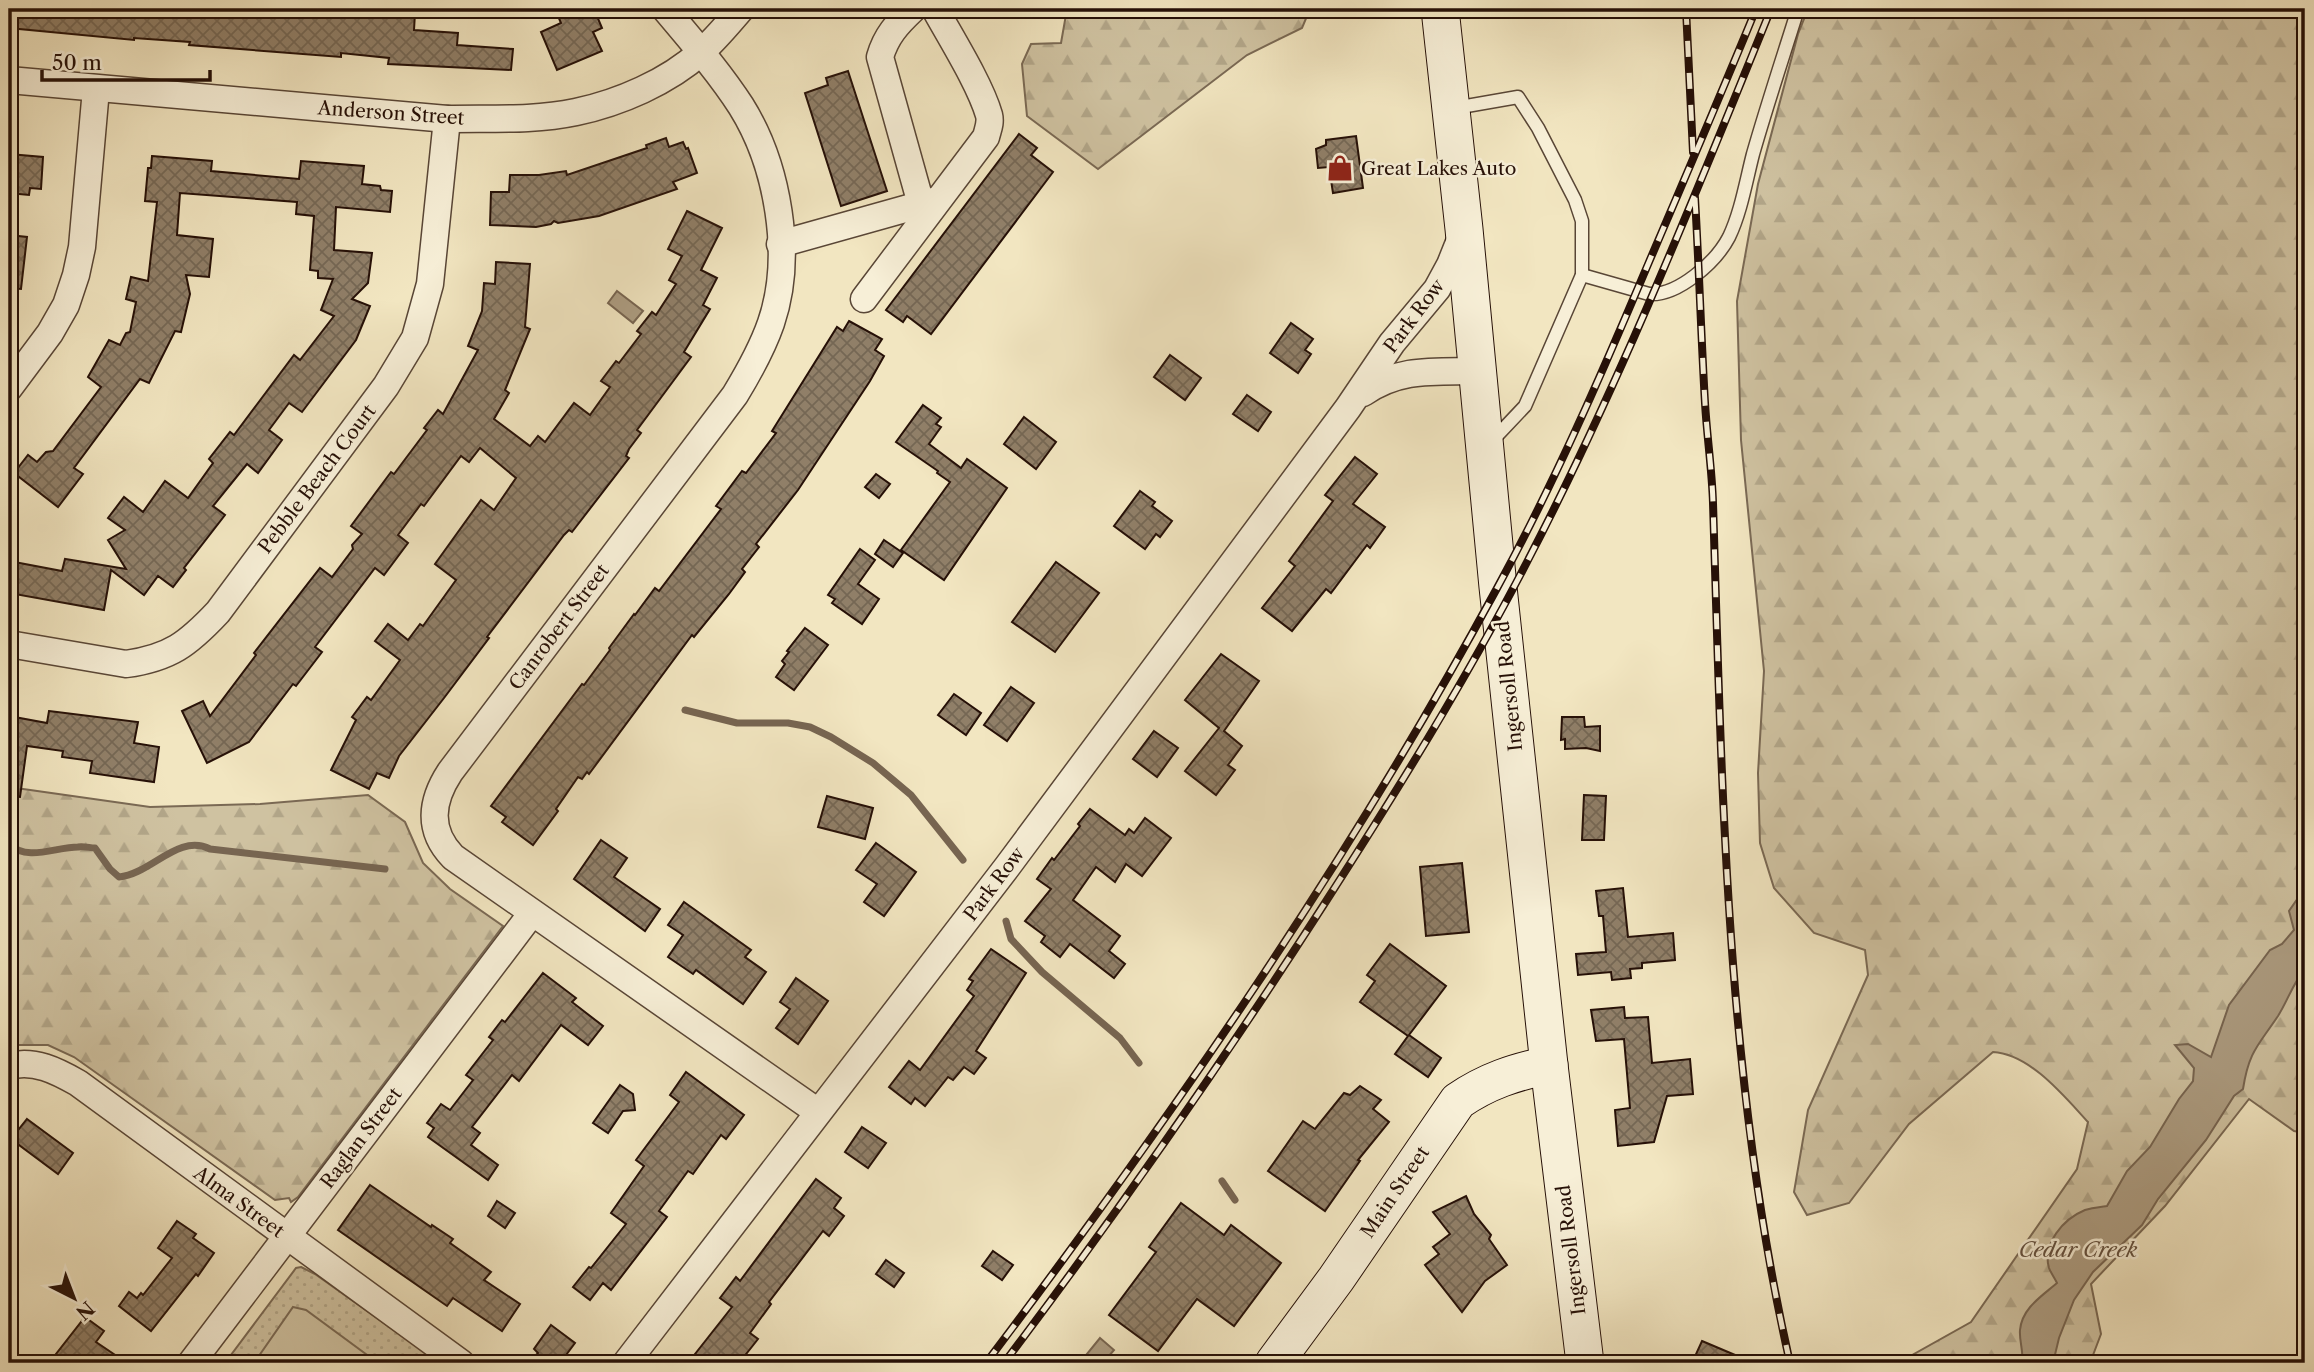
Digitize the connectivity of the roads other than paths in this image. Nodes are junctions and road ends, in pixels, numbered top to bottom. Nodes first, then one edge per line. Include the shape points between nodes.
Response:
1 (665, 9) edge
2 (741, 9) edge
3 (913, 9) edge
4 (935, 9) edge
5 (1440, 9) edge
6 (1798, 9) edge
7 (701, 53) junction
8 (9, 80) edge
9 (96, 89) junction
10 (1450, 109) junction
11 (447, 119) junction
12 (930, 202) junction
13 (1464, 229) junction
14 (780, 244) junction
15 (1582, 275) junction
16 (864, 299) dead end
17 (1479, 371) junction
18 (9, 388) edge
19 (1354, 398) junction
20 (1485, 447) junction
21 (9, 644) edge
22 (532, 913) junction
23 (1549, 1065) junction
24 (9, 1066) edge
25 (817, 1112) junction
26 (286, 1237) junction
27 (191, 1363) edge
28 (461, 1363) edge
29 (626, 1363) edge
30 (1274, 1363) edge
31 (1585, 1363) edge

1 - 7 street, Canrobert Street
2 - 7 street, Anderson Street
3 - 12 street via 895,26 880,57
4 - 12 street via 981,96 990,125 986,137
5 - 10 main road, Ingersoll Road
6 - 15 lane via 1723,247 1678,288 1658,294
7 - 11 street, Anderson Street via 645,87 583,110 514,119
7 - 14 street, Canrobert Street via 742,108 760,145 775,191
8 - 9 street, Anderson Street
9 - 11 street, Anderson Street
9 - 18 street via 82,247 73,285 50,333
10 - 13 main road, Ingersoll Road
10 - 15 lane via 1518,97 1575,200 1582,221
11 - 21 street, Pebble Beach Court via 430,284 415,338 386,386 218,612 181,647 135,663
12 - 14 street
12 - 16 street
13 - 17 main road, Ingersoll Road
13 - 19 street, Park Row via 1437,289
14 - 22 street, Canrobert Street via 771,323 741,384 441,785 434,812 447,851
15 - 20 lane via 1525,406
17 - 19 street, Park Row via 1395,375
17 - 20 main road, Ingersoll Road
19 - 25 street, Park Row via 1007,867
20 - 23 main road, Ingersoll Road
22 - 25 street, Canrobert Street
22 - 26 street, Raglan Street
23 - 30 main road, Main Street via 1513,1072 1458,1101
23 - 31 main road, Ingersoll Road
24 - 26 street, Alma Street via 43,1066 78,1083
25 - 29 street, Park Row
26 - 27 street, Raglan Street
26 - 28 street, Alma Street

